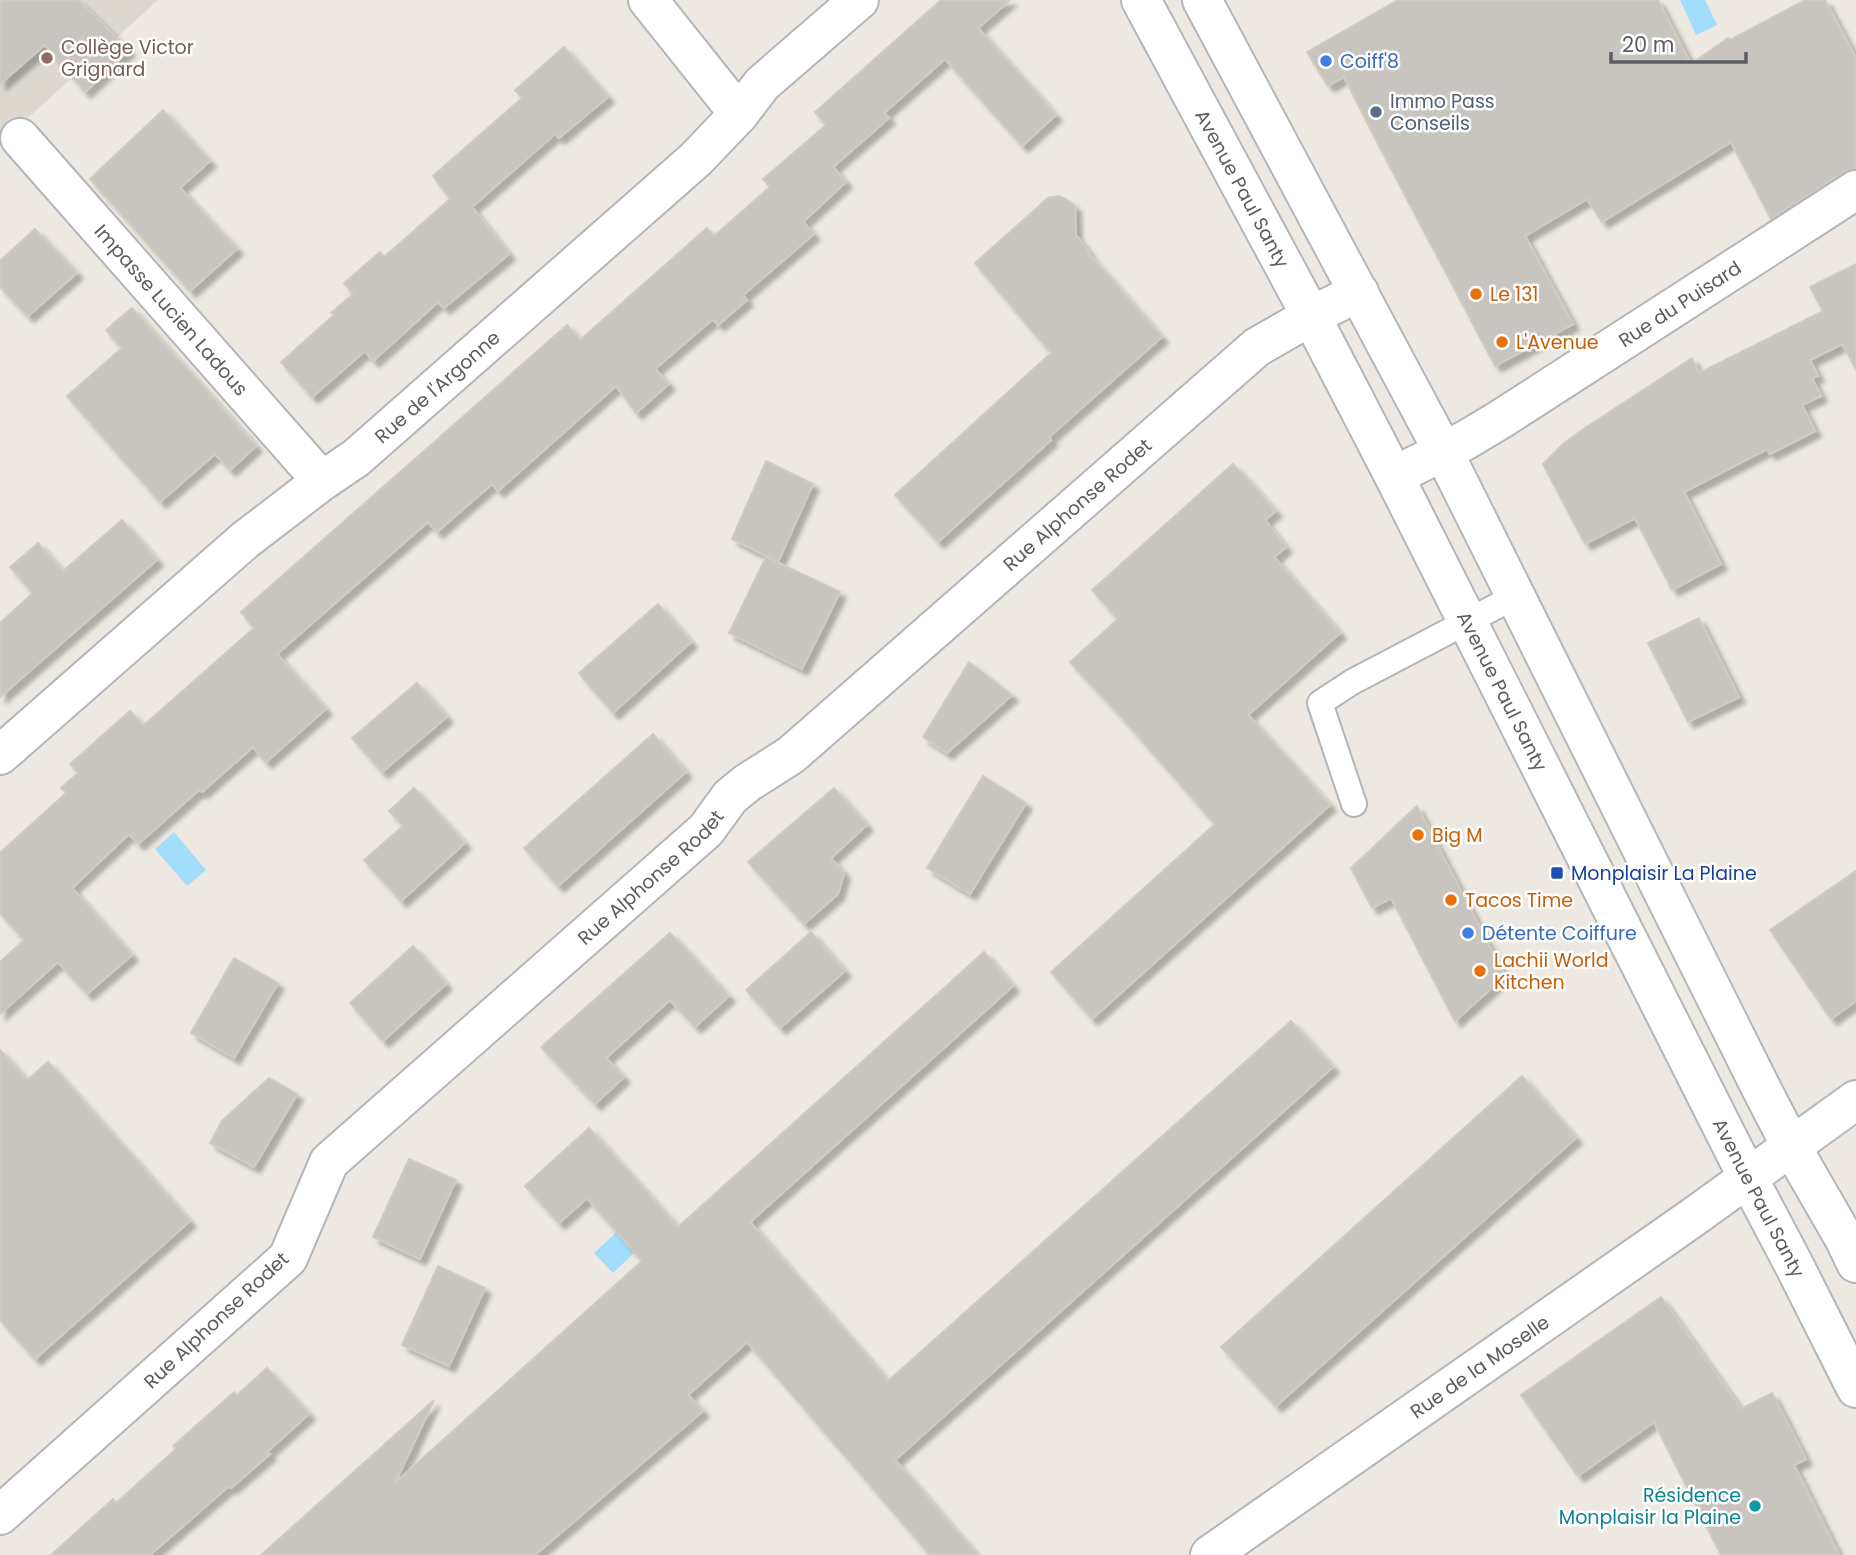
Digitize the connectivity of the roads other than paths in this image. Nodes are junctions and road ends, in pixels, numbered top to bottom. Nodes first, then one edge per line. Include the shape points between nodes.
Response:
1 (648, 0) edge
2 (859, 0) edge
3 (1141, 0) edge
4 (1202, 0) edge
5 (739, 114) junction
6 (20, 138) dead end
7 (1856, 190) edge
8 (1359, 292) junction
9 (1311, 316) junction
10 (1443, 450) junction
11 (1394, 477) junction
12 (323, 481) junction
13 (1516, 596) junction
14 (1467, 623) junction
15 (0, 755) edge
16 (1354, 804) dead end
17 (1856, 1100) edge
18 (1791, 1146) junction
19 (1748, 1178) junction
20 (1856, 1262) edge
21 (1856, 1388) edge
22 (0, 1516) edge
23 (1210, 1555) edge

1 - 5 street
2 - 5 street, Rue de l'Argonne via 762,84
3 - 9 street, Avenue Paul Santy
4 - 8 street
5 - 12 street, Rue de l'Argonne via 696,159 356,458
6 - 12 street, Impasse Lucien Ladous
7 - 10 street, Rue du Puisard via 1501,419
8 - 9 street, Rue Alphonse Rodet
8 - 10 street
9 - 11 street, Avenue Paul Santy
9 - 22 street, Rue Alphonse Rodet via 1256,347 791,755 730,797 706,830 336,1155 288,1258
10 - 11 street, Rue du Puisard
10 - 13 street
11 - 14 street, Avenue Paul Santy
12 - 15 street, Rue de l'Argonne via 245,540
13 - 14 lane
13 - 18 street
14 - 16 lane via 1320,703
14 - 19 street, Avenue Paul Santy
17 - 18 street, Rue de la Moselle
18 - 19 street, Rue de la Moselle
18 - 20 street
19 - 21 street, Avenue Paul Santy
19 - 23 street, Rue de la Moselle

